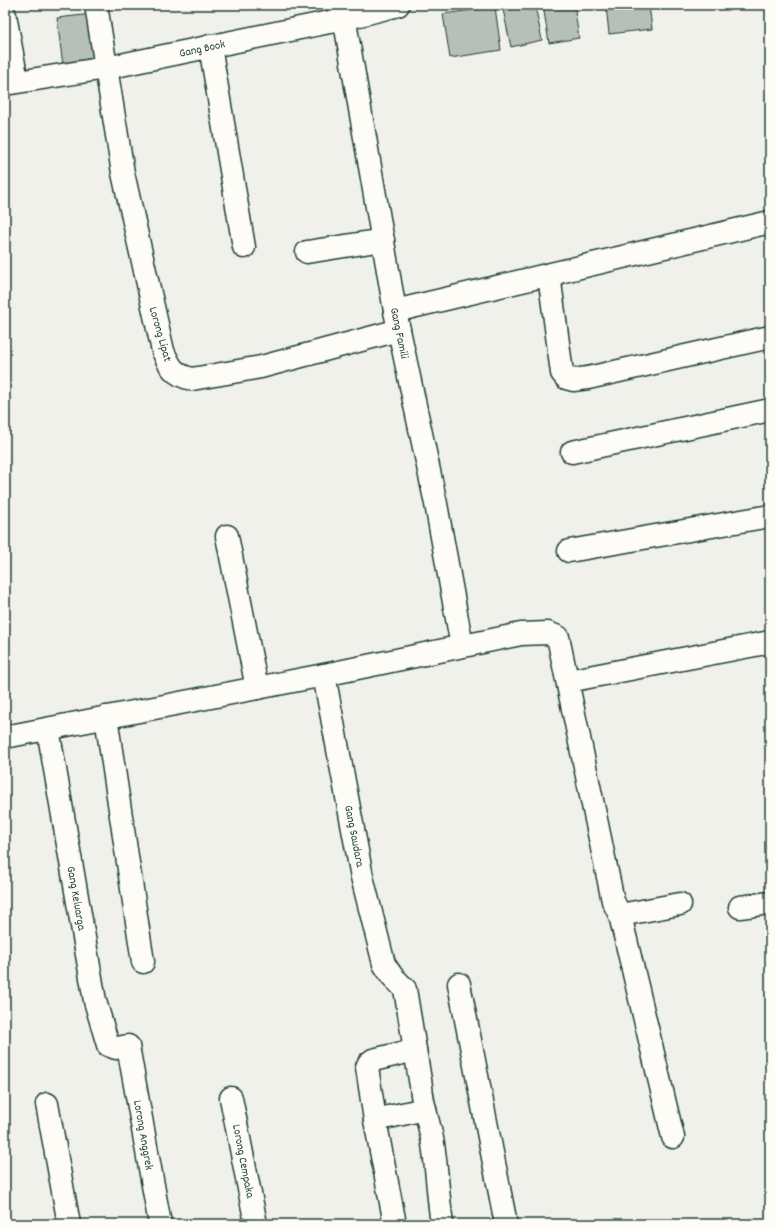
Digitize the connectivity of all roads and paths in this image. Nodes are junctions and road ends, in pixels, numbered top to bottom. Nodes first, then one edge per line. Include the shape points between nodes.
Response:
1 (96, 5) edge
2 (398, 5) edge
3 (343, 12) edge
4 (5, 15) edge
5 (210, 46) junction
6 (106, 68) junction
7 (11, 83) edge
8 (770, 222) edge
9 (383, 240) junction
10 (244, 247) dead end
11 (308, 252) dead end
12 (549, 275) junction
13 (397, 321) junction
14 (770, 337) edge
15 (770, 410) edge
16 (572, 452) dead end
17 (770, 516) edge
18 (227, 536) dead end
19 (569, 551) dead end
20 (770, 642) edge
21 (462, 646) junction
22 (324, 675) junction
23 (568, 681) junction
24 (257, 688) junction
25 (106, 717) junction
26 (48, 729) junction
27 (5, 737) edge
28 (770, 903) edge
29 (680, 904) dead end
30 (740, 907) dead end
31 (620, 915) junction
32 (143, 962) dead end
33 (458, 984) dead end
34 (128, 1046) joint
35 (415, 1050) junction
36 (231, 1098) dead end
37 (47, 1104) dead end
38 (425, 1109) junction
39 (376, 1120) junction
40 (674, 1137) dead end
41 (69, 1224) edge
42 (160, 1224) edge
43 (256, 1224) edge
44 (395, 1224) edge
45 (442, 1224) edge
46 (506, 1224) edge

1 - 6 street, Lorong Lipat
2 - 3 street, Gang Book
3 - 5 street, Gang Book
3 - 9 street, Gang Famili
4 - 7 street
5 - 6 street, Gang Book
5 - 10 street
6 - 7 street, Gang Book
6 - 13 street, Lorong Lipat via 123,173 163,351 170,367 184,377 192,379 261,367
8 - 12 street, Lorong Lipat
9 - 11 street
9 - 13 street, Gang Famili
12 - 13 street, Lorong Lipat
12 - 14 street via 562,373 566,378 573,380
13 - 21 street, Gang Famili via 436,504
15 - 16 street
17 - 19 street
18 - 24 street
20 - 23 street
21 - 22 street
21 - 23 street via 521,634 548,633 558,637
22 - 24 street
22 - 35 street, Gang Saudara via 362,877 384,964 405,989
23 - 31 street via 612,901
24 - 25 street
25 - 26 street
25 - 32 street
26 - 27 street
26 - 34 street, Gang Keluarga via 95,1001 108,1045 116,1048
28 - 30 street
29 - 31 street
31 - 40 street
33 - 46 street
34 - 42 street, Lorong Anggrek
35 - 38 street
35 - 39 street via 369,1063 367,1067
36 - 43 street, Lorong Cempaka
37 - 41 street
38 - 39 street
38 - 45 street via 436,1168
39 - 44 street

